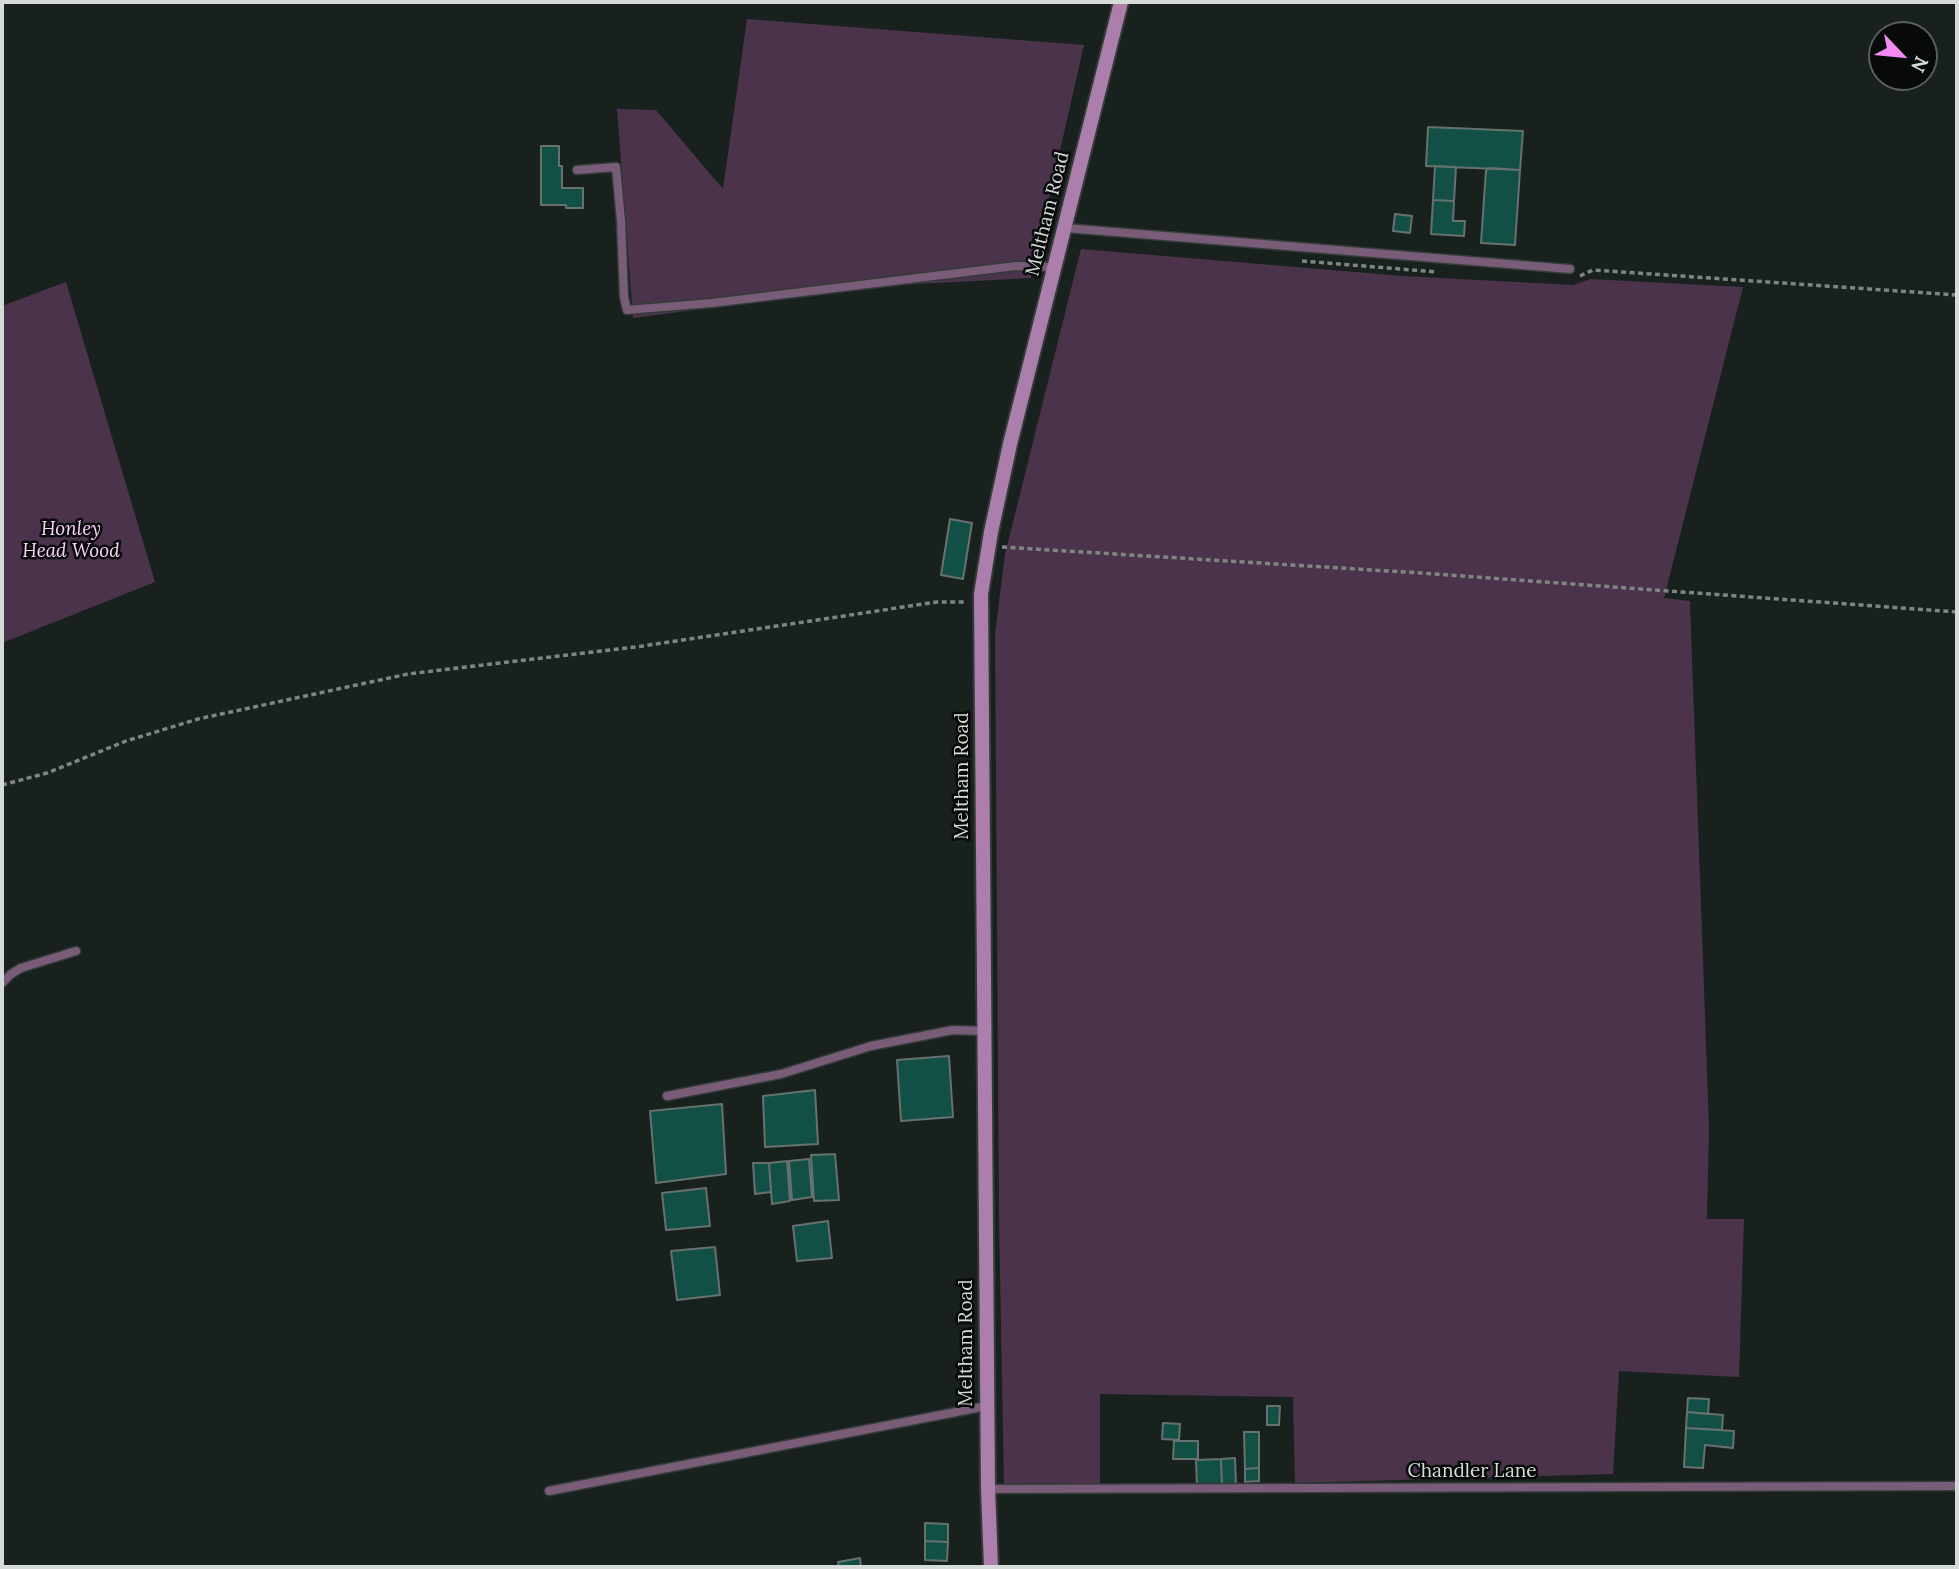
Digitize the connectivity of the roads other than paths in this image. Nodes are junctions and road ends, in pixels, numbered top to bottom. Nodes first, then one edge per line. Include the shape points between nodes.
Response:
1 (1121, 2) edge
2 (577, 170) dead end
3 (1066, 228) junction
4 (1055, 267) junction
5 (1570, 269) dead end
6 (76, 951) dead end
7 (2, 983) edge
8 (984, 1031) junction
9 (667, 1096) dead end
10 (987, 1406) junction
11 (1957, 1486) edge
12 (988, 1489) junction
13 (549, 1492) dead end
14 (991, 1567) edge

1 - 3 street, Meltham Road
2 - 4 lane via 616,167 627,310 1016,266
3 - 4 street, Meltham Road
3 - 5 lane
4 - 8 street, Meltham Road via 1010,444 981,602
6 - 7 lane via 21,968
8 - 9 lane via 953,1030 871,1046 781,1074
8 - 10 street, Meltham Road
10 - 12 street, Meltham Road
10 - 13 lane
11 - 12 lane, Chandler Lane
12 - 14 street, Meltham Road

